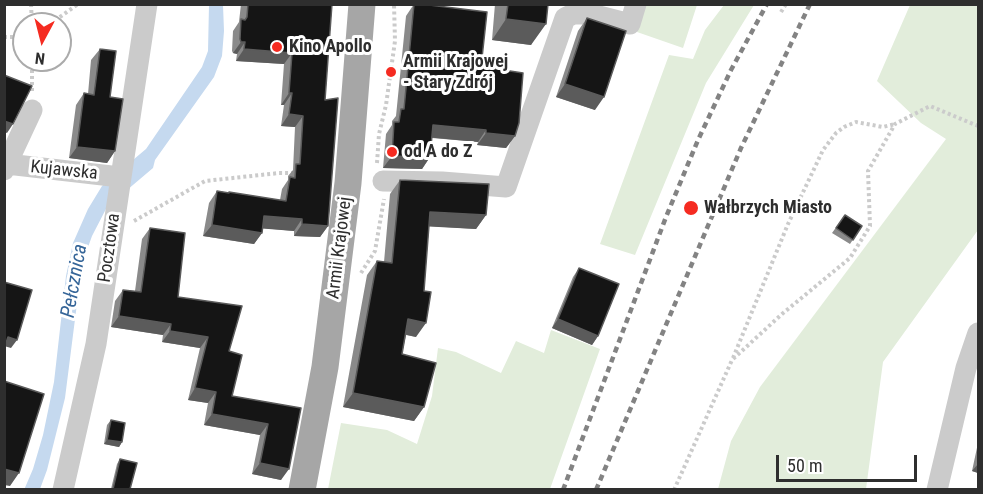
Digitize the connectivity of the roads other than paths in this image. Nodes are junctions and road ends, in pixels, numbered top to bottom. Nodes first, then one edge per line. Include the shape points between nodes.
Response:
1 (147, 4) edge
2 (362, 4) edge
3 (636, 4) edge
4 (32, 110) road end
5 (6, 167) edge
6 (114, 171) junction
7 (383, 181) dead end
8 (978, 333) edge
9 (63, 489) edge
10 (302, 489) edge
11 (937, 489) edge

1 - 6 street, Pocztowa
2 - 10 main road, Armii Krajowej via 348,183 325,367
3 - 7 street via 630,24 591,14 565,18 506,187
4 - 5 street, Kujawska
5 - 6 street, Kujawska
6 - 9 street, Pocztowa via 116,203 96,344
8 - 11 street

